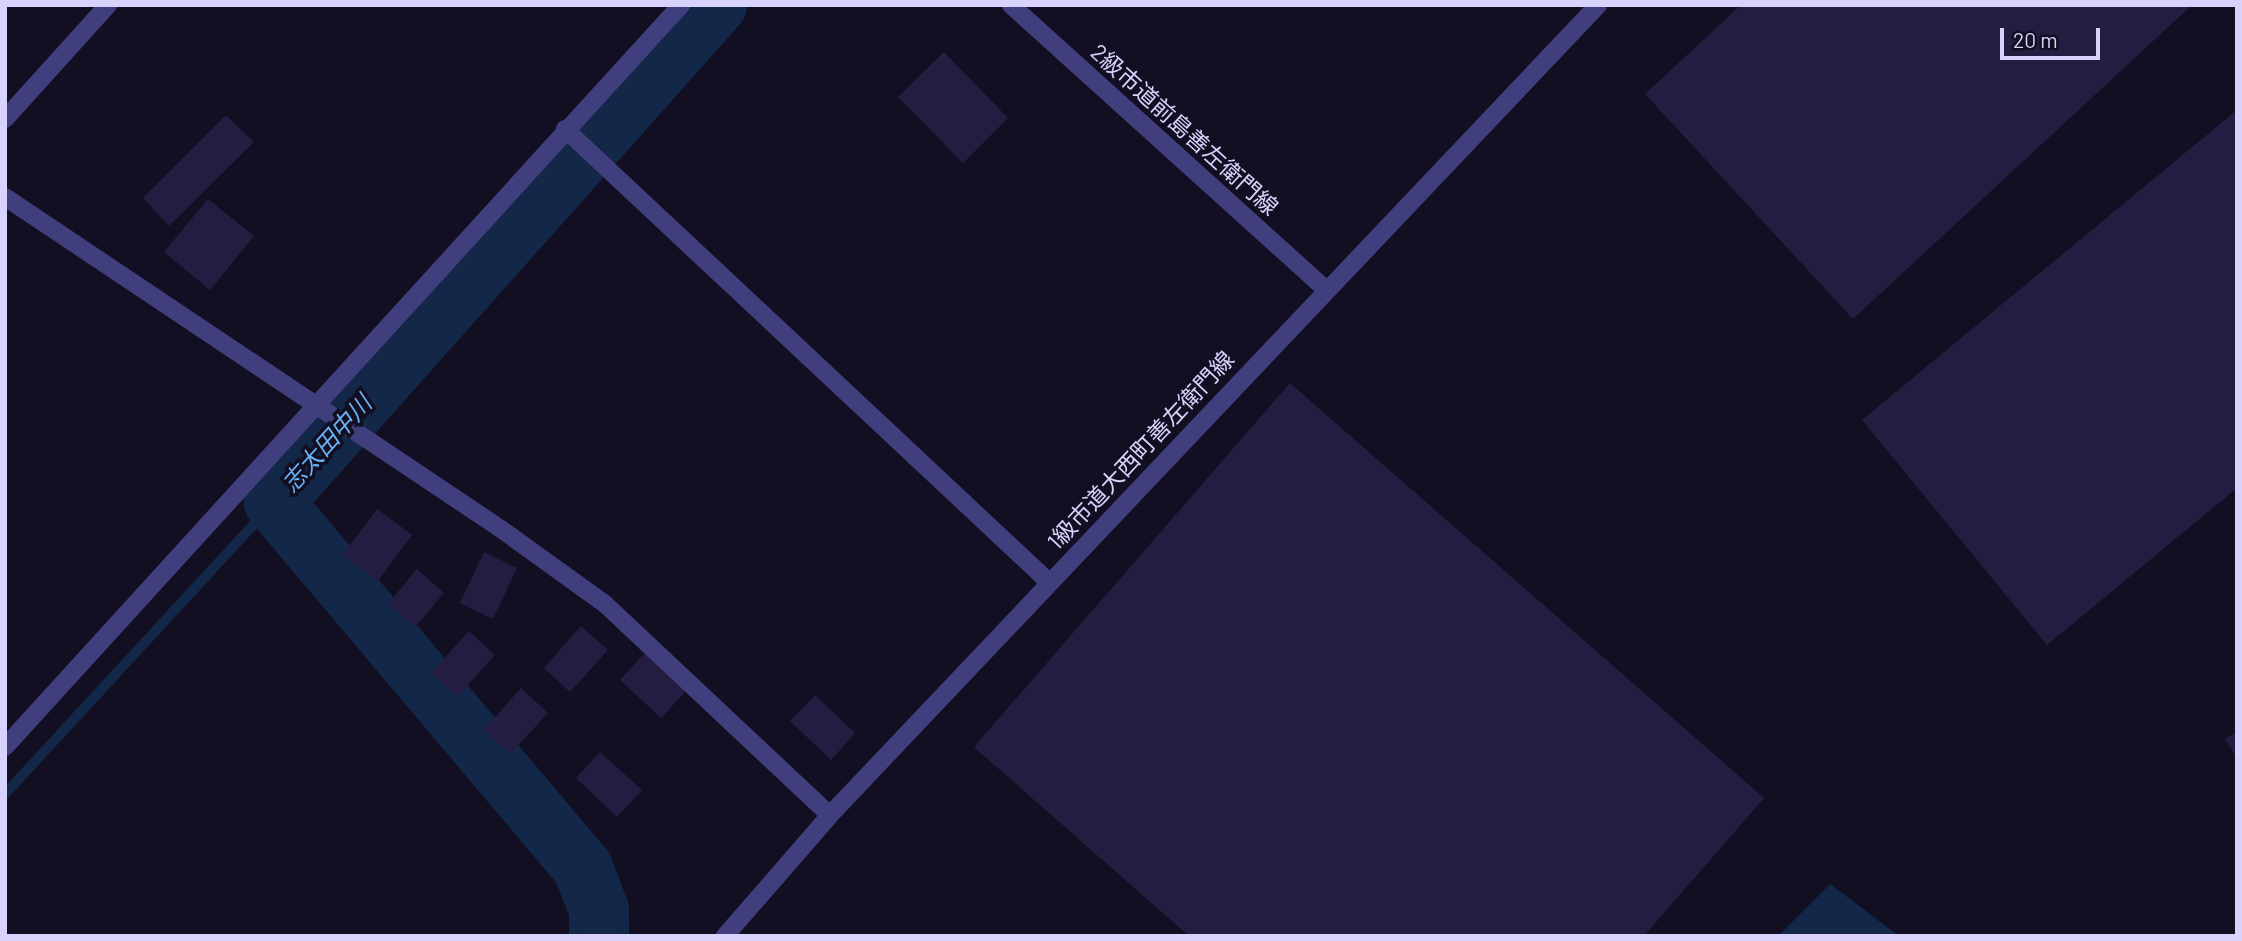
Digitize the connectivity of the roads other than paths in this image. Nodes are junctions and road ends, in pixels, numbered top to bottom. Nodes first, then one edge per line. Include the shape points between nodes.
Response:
1 (108, 5) edge
2 (681, 5) edge
3 (1011, 5) edge
4 (1598, 5) edge
5 (5, 119) edge
6 (565, 129) junction
7 (5, 197) edge
8 (1325, 289) junction
9 (314, 403) junction
10 (1049, 582) junction
11 (5, 747) edge
12 (830, 815) junction
13 (725, 936) edge

1 - 5 street
2 - 6 street
3 - 8 street, 2級市道前島善左衛門線
4 - 8 street, 1級市道大西町善左衛門線
6 - 9 street
6 - 10 street
7 - 9 street
8 - 10 street, 1級市道大西町善左衛門線
9 - 11 street
9 - 12 street via 605,604
10 - 12 street, 1級市道大西町善左衛門線
12 - 13 street, 1級市道大西町善左衛門線

